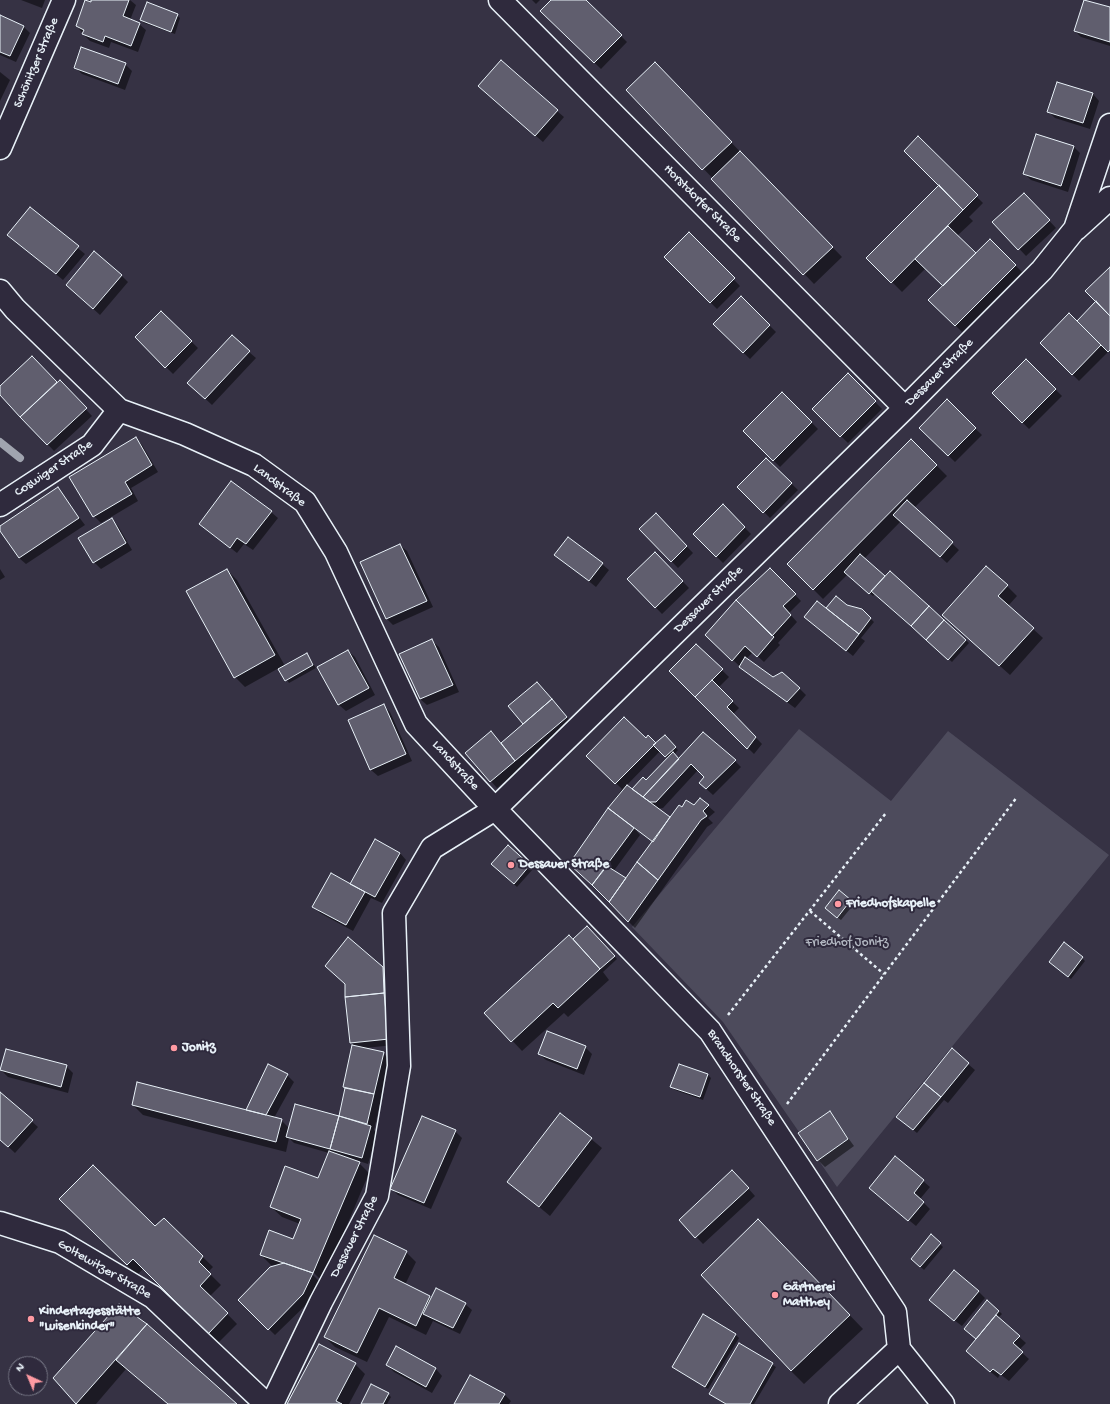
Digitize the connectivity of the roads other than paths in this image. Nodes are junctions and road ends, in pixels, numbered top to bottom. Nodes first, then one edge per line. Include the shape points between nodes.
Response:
1 (64, 0) edge
2 (500, 0) edge
3 (1110, 125) edge
4 (0, 148) edge
5 (1110, 198) edge
6 (1075, 229) junction
7 (0, 291) edge
8 (905, 408) junction
9 (119, 410) junction
10 (0, 505) edge
11 (495, 809) junction
12 (0, 1223) edge
13 (899, 1349) junction
14 (266, 1404) edge
15 (272, 1404) edge
16 (840, 1404) edge
17 (943, 1404) edge

1 - 4 street, Schönitzer Straße
2 - 8 street, Horstdorfer Straße
3 - 6 street, Dessauer Straße
5 - 6 street
6 - 8 street, Dessauer Straße via 1042,270
7 - 9 street, Landstraße via 20,315
8 - 11 street, Dessauer Straße
9 - 10 street, Coswiger Straße via 92,445
9 - 11 street, Landstraße via 185,434 254,465 304,502 336,552 416,724
11 - 13 street, Brandhorster Straße via 710,1031 895,1312
11 - 15 street, Dessauer Straße via 432,848 394,913 399,1066 377,1196 321,1302
12 - 14 street, Goltewitzer Straße via 60,1242 153,1297
13 - 16 street
13 - 17 street

